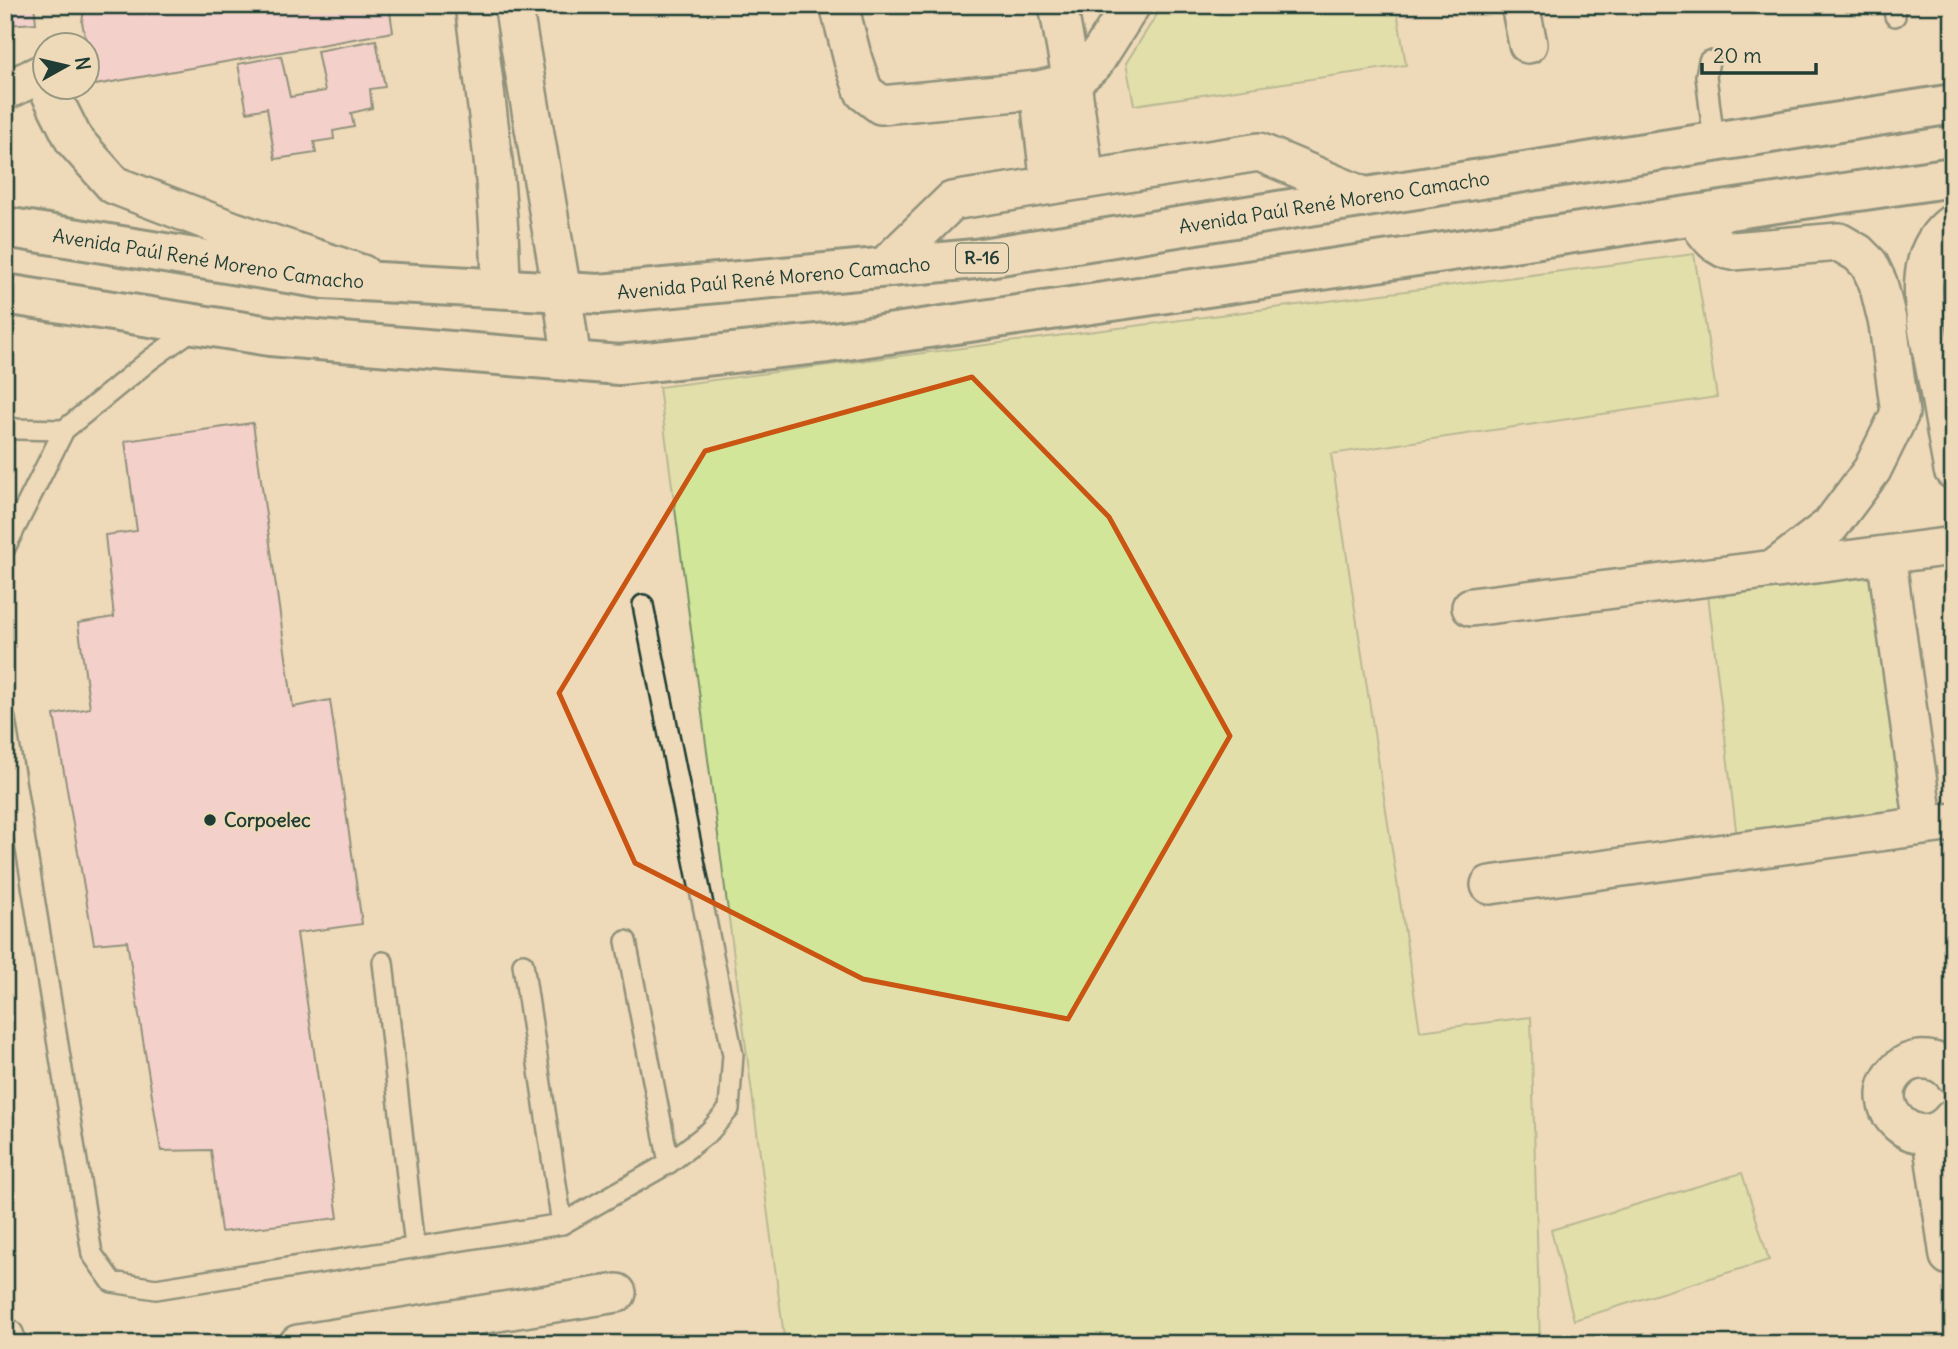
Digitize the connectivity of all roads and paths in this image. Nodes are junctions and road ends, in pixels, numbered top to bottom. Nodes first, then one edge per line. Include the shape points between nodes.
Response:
1 (474, 5) edge
2 (513, 5) edge
3 (839, 5) edge
4 (1058, 5) edge
5 (1131, 5) edge
6 (1520, 5) edge
7 (1528, 44) dead end
8 (1709, 61) dead end
9 (32, 78) edge
10 (1056, 86) junction
11 (5, 91) edge
12 (55, 102) edge
13 (1953, 104) edge
14 (1714, 142) junction
15 (1953, 177) edge
16 (1068, 183) junction
17 (1366, 197) junction
18 (1693, 215) junction
19 (1953, 223) edge
20 (5, 227) edge
21 (884, 268) junction
22 (387, 282) junction
23 (502, 289) junction
24 (562, 292) junction
25 (5, 294) edge
26 (1924, 318) junction
27 (1888, 324) junction
28 (199, 325) junction
29 (572, 361) junction
30 (5, 426) edge
31 (64, 430) junction
32 (1953, 470) edge
33 (1953, 547) edge
34 (5, 548) edge
35 (1886, 555) junction
36 (1774, 569) junction
37 (643, 605) dead end
38 (1471, 607) dead end
39 (5, 719) edge
40 (1938, 824) edge
41 (1490, 885) dead end
42 (626, 941) dead end
43 (383, 962) dead end
44 (523, 964) dead end
45 (1953, 1074) edge
46 (1942, 1126) edge
47 (669, 1163) junction
48 (562, 1224) junction
49 (415, 1247) junction
50 (1949, 1256) dead end
51 (617, 1293) dead end
52 (5, 1337) edge
53 (6, 1344) edge
54 (298, 1344) edge

1 - 23 street via 501,240
2 - 24 street
3 - 10 street via 864,92 881,105
4 - 10 street
5 - 10 street via 1094,63
6 - 7 street
8 - 14 lane via 1706,76
9 - 11 street
10 - 16 street
12 - 22 street via 74,140 114,185
13 - 14 main road, Avenida Paúl René Moreno Camacho / R-16
14 - 17 main road, Avenida Paúl René Moreno Camacho / R-16
15 - 18 main road
16 - 17 street via 1259,152
16 - 21 street via 952,201
17 - 21 main road, Avenida Paúl René Moreno Camacho / R-16 via 975,259
18 - 27 street via 1723,250 1847,245 1874,274
18 - 29 main road via 827,343 619,366
19 - 26 street via 1941,234 1926,267
20 - 22 main road, Avenida Paúl René Moreno Camacho / R-16 via 324,279
21 - 24 main road, Avenida Paúl René Moreno Camacho / R-16 via 600,294
22 - 23 main road, Avenida Paúl René Moreno Camacho / R-16
23 - 24 main road, Avenida Paúl René Moreno Camacho / R-16
24 - 29 street
25 - 28 main road
26 - 27 street
26 - 32 street
27 - 36 street via 1900,412 1872,470 1830,526
28 - 29 main road via 270,336
28 - 31 lane
30 - 31 lane
31 - 34 lane
33 - 35 street
35 - 36 street
35 - 40 street
36 - 38 street
37 - 47 lane via 733,1055 729,1109 710,1131
39 - 49 lane via 92,1254 112,1282 156,1289
40 - 41 street
42 - 47 lane
43 - 49 lane
44 - 48 lane
45 - 46 street via 1938,1063 1915,1060 1903,1065 1888,1085 1889,1110 1906,1129 1918,1134
46 - 50 street
47 - 48 lane
48 - 49 lane
51 - 54 street
52 - 53 street

